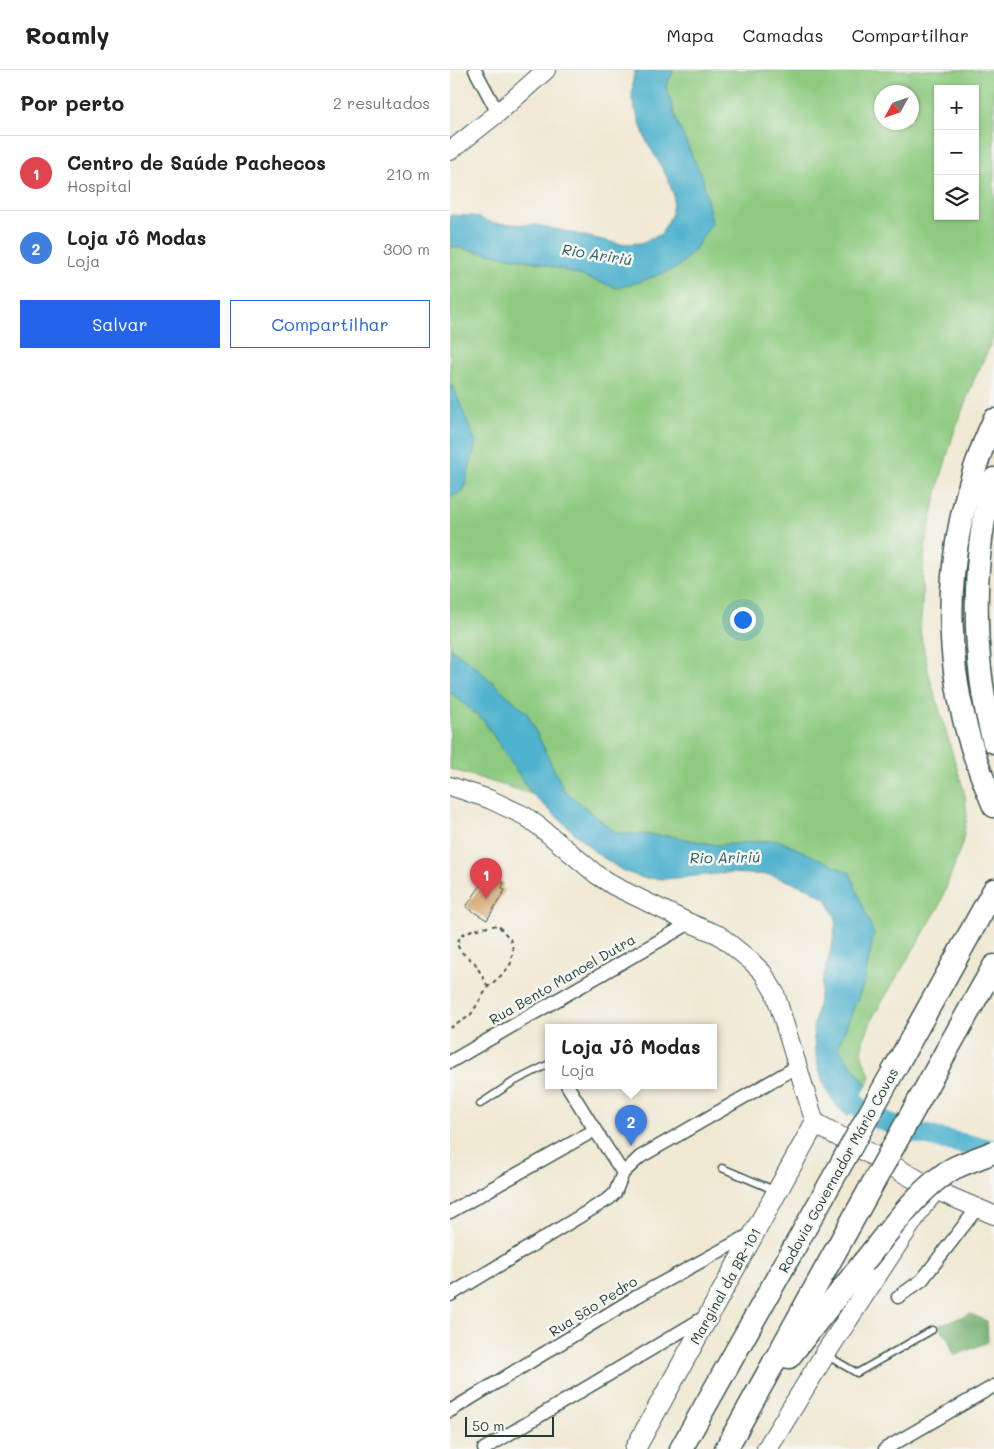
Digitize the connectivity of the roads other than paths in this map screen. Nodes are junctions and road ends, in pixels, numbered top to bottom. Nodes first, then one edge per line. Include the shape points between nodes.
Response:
1 (475, 70) edge
2 (544, 71) edge
3 (498, 113) junction
4 (450, 151) edge
5 (994, 420) edge
6 (994, 479) edge
7 (994, 742) edge
8 (450, 786) edge
9 (994, 806) edge
10 (994, 890) edge
11 (690, 923) junction
12 (994, 966) edge
13 (450, 1062) edge
14 (545, 1066) edge
15 (798, 1066) junction
16 (569, 1089) edge
17 (480, 1104) dead end
18 (815, 1123) junction
19 (595, 1130) junction
20 (994, 1152) edge
21 (722, 1168) dead end
22 (623, 1173) junction
23 (935, 1190) junction
24 (777, 1192) junction
25 (986, 1211) edge
26 (450, 1212) edge
27 (755, 1232) junction
28 (450, 1296) edge
29 (898, 1297) dead end
30 (709, 1315) junction
31 (932, 1330) dead end
32 (825, 1354) junction
33 (994, 1386) edge
34 (450, 1411) edge
35 (747, 1411) junction
36 (484, 1449) edge
37 (635, 1449) edge
38 (681, 1449) edge
39 (726, 1449) edge
40 (766, 1449) edge
41 (885, 1449) edge

1 - 3 street
2 - 3 main road
3 - 4 main road
5 - 9 highway via 977,462 961,520 951,609 960,698 974,755
6 - 7 highway via 979,558 977,635 987,717
8 - 11 main road via 489,798 518,812 614,886
10 - 38 highway, Rodovia Governador Mário Covas, bridge
11 - 13 street, Rua Bento Manoel Dutra
11 - 15 main road via 719,935 762,973 775,993
12 - 35 highway, bridge
14 - 17 lane
15 - 18 main road
15 - 22 street via 640,1157
16 - 19 street
18 - 23 main road
18 - 24 main road, Marginal da BR-101
19 - 22 street
19 - 26 street
20 - 35 highway, bridge via 954,1169 933,1183 908,1209
21 - 24 lane
22 - 28 street via 610,1198
23 - 25 main road
23 - 32 main road
24 - 27 main road, Marginal da BR-101
25 - 29 street via 922,1280
27 - 30 main road, Marginal da BR-101
27 - 34 street, Rua São Pedro via 636,1297
30 - 36 street
30 - 37 main road, Marginal da BR-101
31 - 32 lane via 858,1373
32 - 40 main road
33 - 41 street
35 - 39 highway

